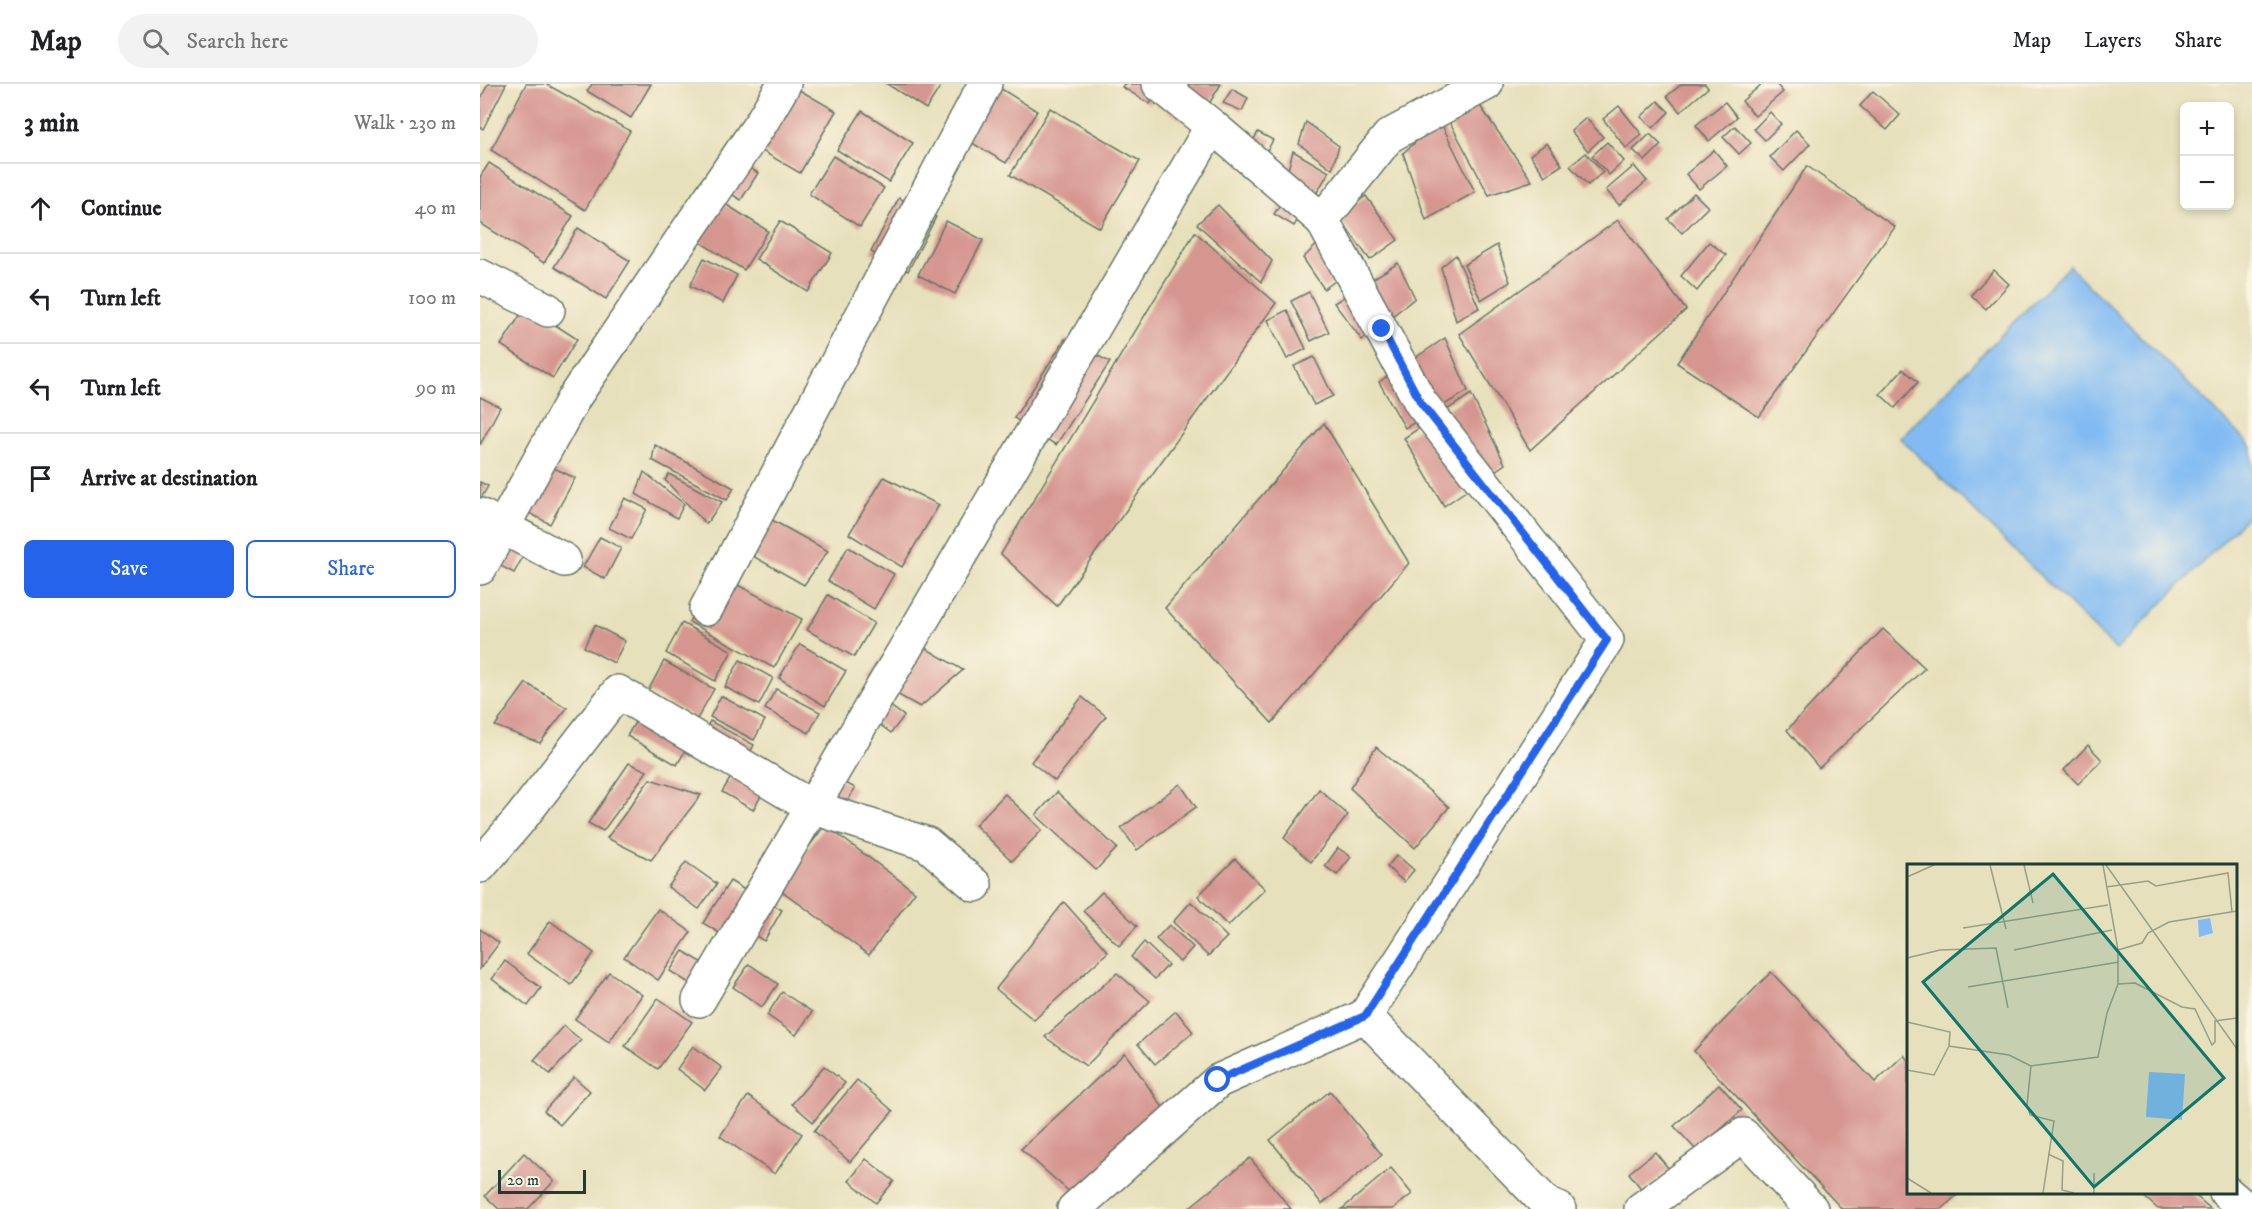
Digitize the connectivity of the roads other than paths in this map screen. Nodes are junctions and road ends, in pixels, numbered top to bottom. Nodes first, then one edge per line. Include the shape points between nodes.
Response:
1 (784, 84) edge
2 (985, 84) edge
3 (1159, 84) edge
4 (1486, 84) edge
5 (1212, 126) junction
6 (1322, 220) junction
7 (480, 276) edge
8 (548, 310) dead end
9 (491, 520) edge
10 (564, 560) dead end
11 (480, 568) edge
12 (706, 609) dead end
13 (812, 807) junction
14 (480, 866) edge
15 (975, 885) dead end
16 (699, 1000) dead end
17 (1365, 1016) junction
18 (2228, 1194) edge
19 (1074, 1209) edge
20 (1559, 1209) edge
21 (1641, 1209) edge
22 (1811, 1209) edge
23 (2247, 1209) edge

1 - 9 street
2 - 12 street
3 - 5 street
4 - 6 street via 1389,136
5 - 6 street
5 - 13 street
6 - 17 street via 1421,403 1607,640
7 - 8 street
9 - 10 street
9 - 11 street
13 - 14 street via 618,692
13 - 15 street via 927,844
13 - 16 street
17 - 19 street via 1218,1080
17 - 20 street via 1547,1204
18 - 23 street
21 - 22 street via 1743,1135

